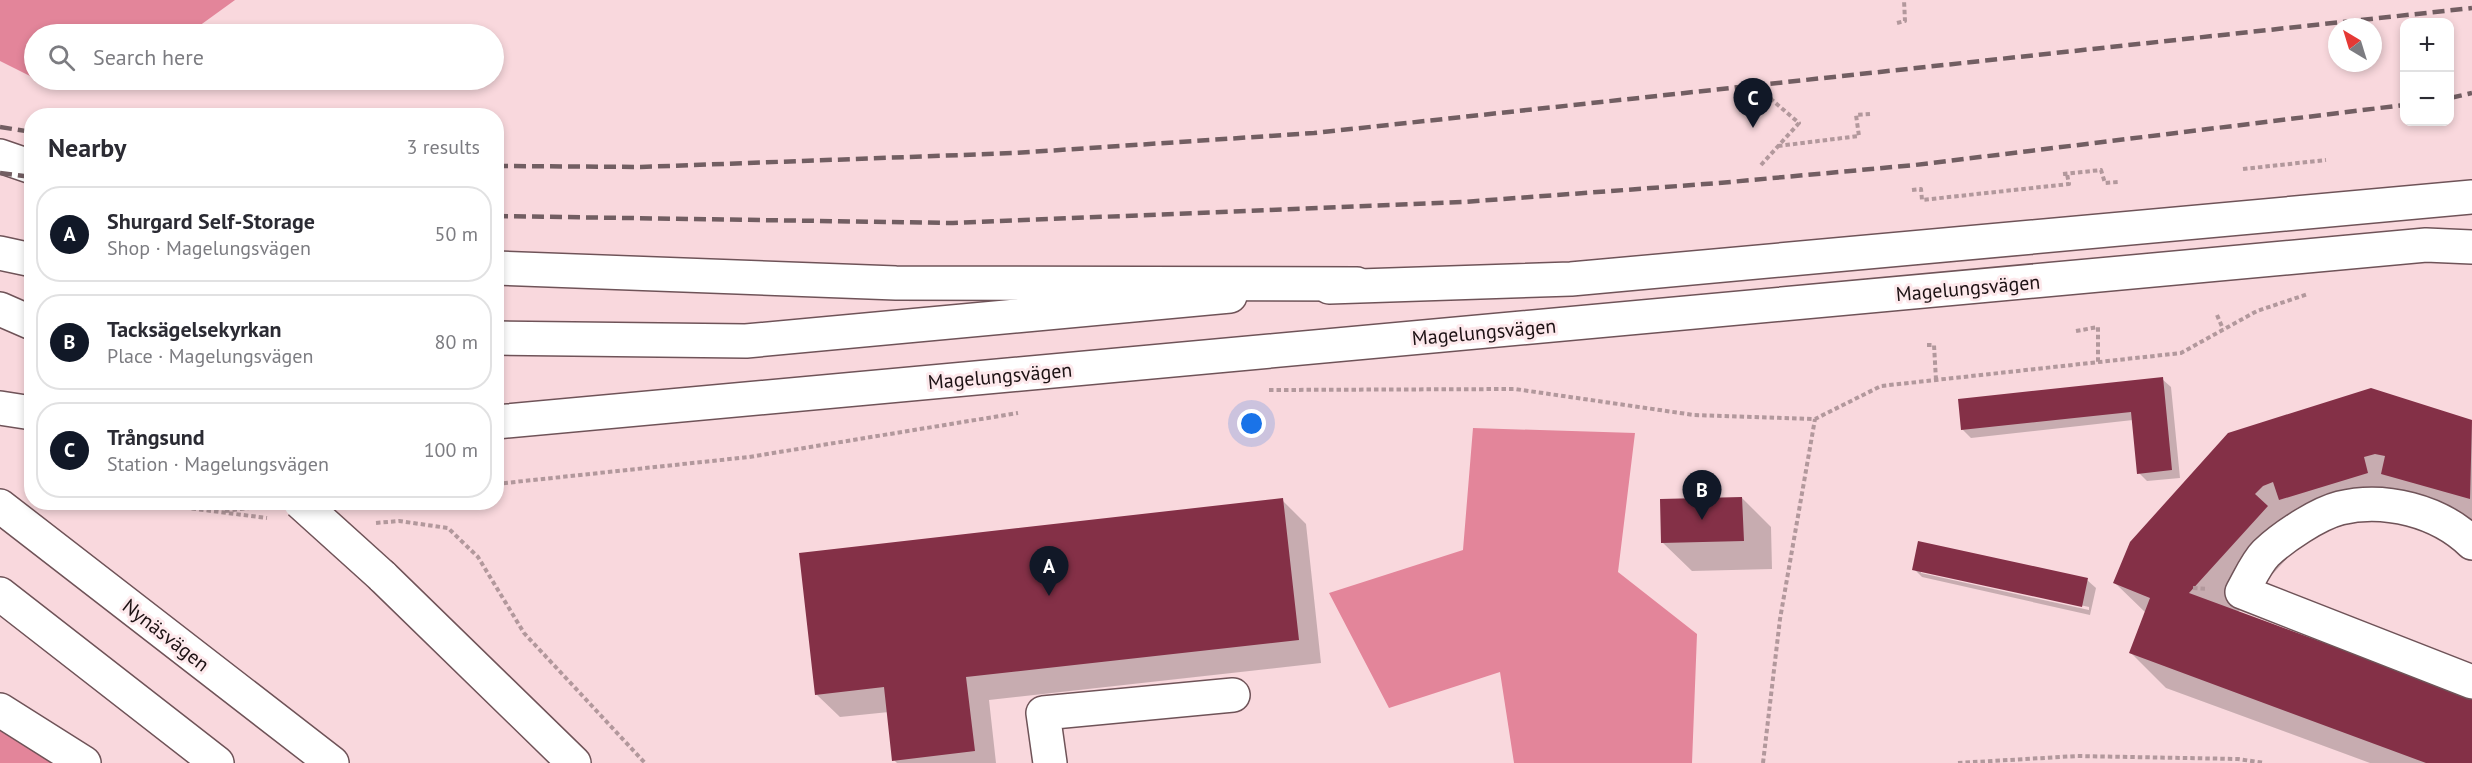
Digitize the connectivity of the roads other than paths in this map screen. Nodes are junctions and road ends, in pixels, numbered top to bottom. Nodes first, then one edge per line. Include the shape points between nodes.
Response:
1 (0, 156) edge
2 (24, 164) edge
3 (2472, 197) edge
4 (2472, 247) edge
5 (0, 253) edge
6 (24, 258) edge
7 (504, 268) edge
8 (1357, 284) junction
9 (0, 309) edge
10 (24, 320) edge
11 (504, 338) edge
12 (0, 408) edge
13 (24, 412) edge
14 (504, 422) edge
15 (0, 506) edge
16 (295, 510) edge
17 (2472, 543) edge
18 (0, 594) edge
19 (2472, 682) edge
20 (1233, 694) dead end
21 (0, 710) edge
22 (321, 755) edge
23 (84, 763) edge
24 (217, 763) edge
25 (574, 763) edge
26 (1050, 763) edge

1 - 2 main road
3 - 8 main road via 1571,279
4 - 14 main road, Magelungsvägen via 2426,245
5 - 6 main road
7 - 8 main road via 896,283
8 - 11 main road via 746,341
9 - 10 main road
12 - 13 main road
15 - 22 main road, Nynäsvägen
16 - 25 main road, bridge via 382,576
17 - 19 main road via 2427,514 2386,504 2340,508 2299,528 2265,554 2242,592
18 - 24 main road
20 - 26 main road via 1043,713
21 - 23 main road

